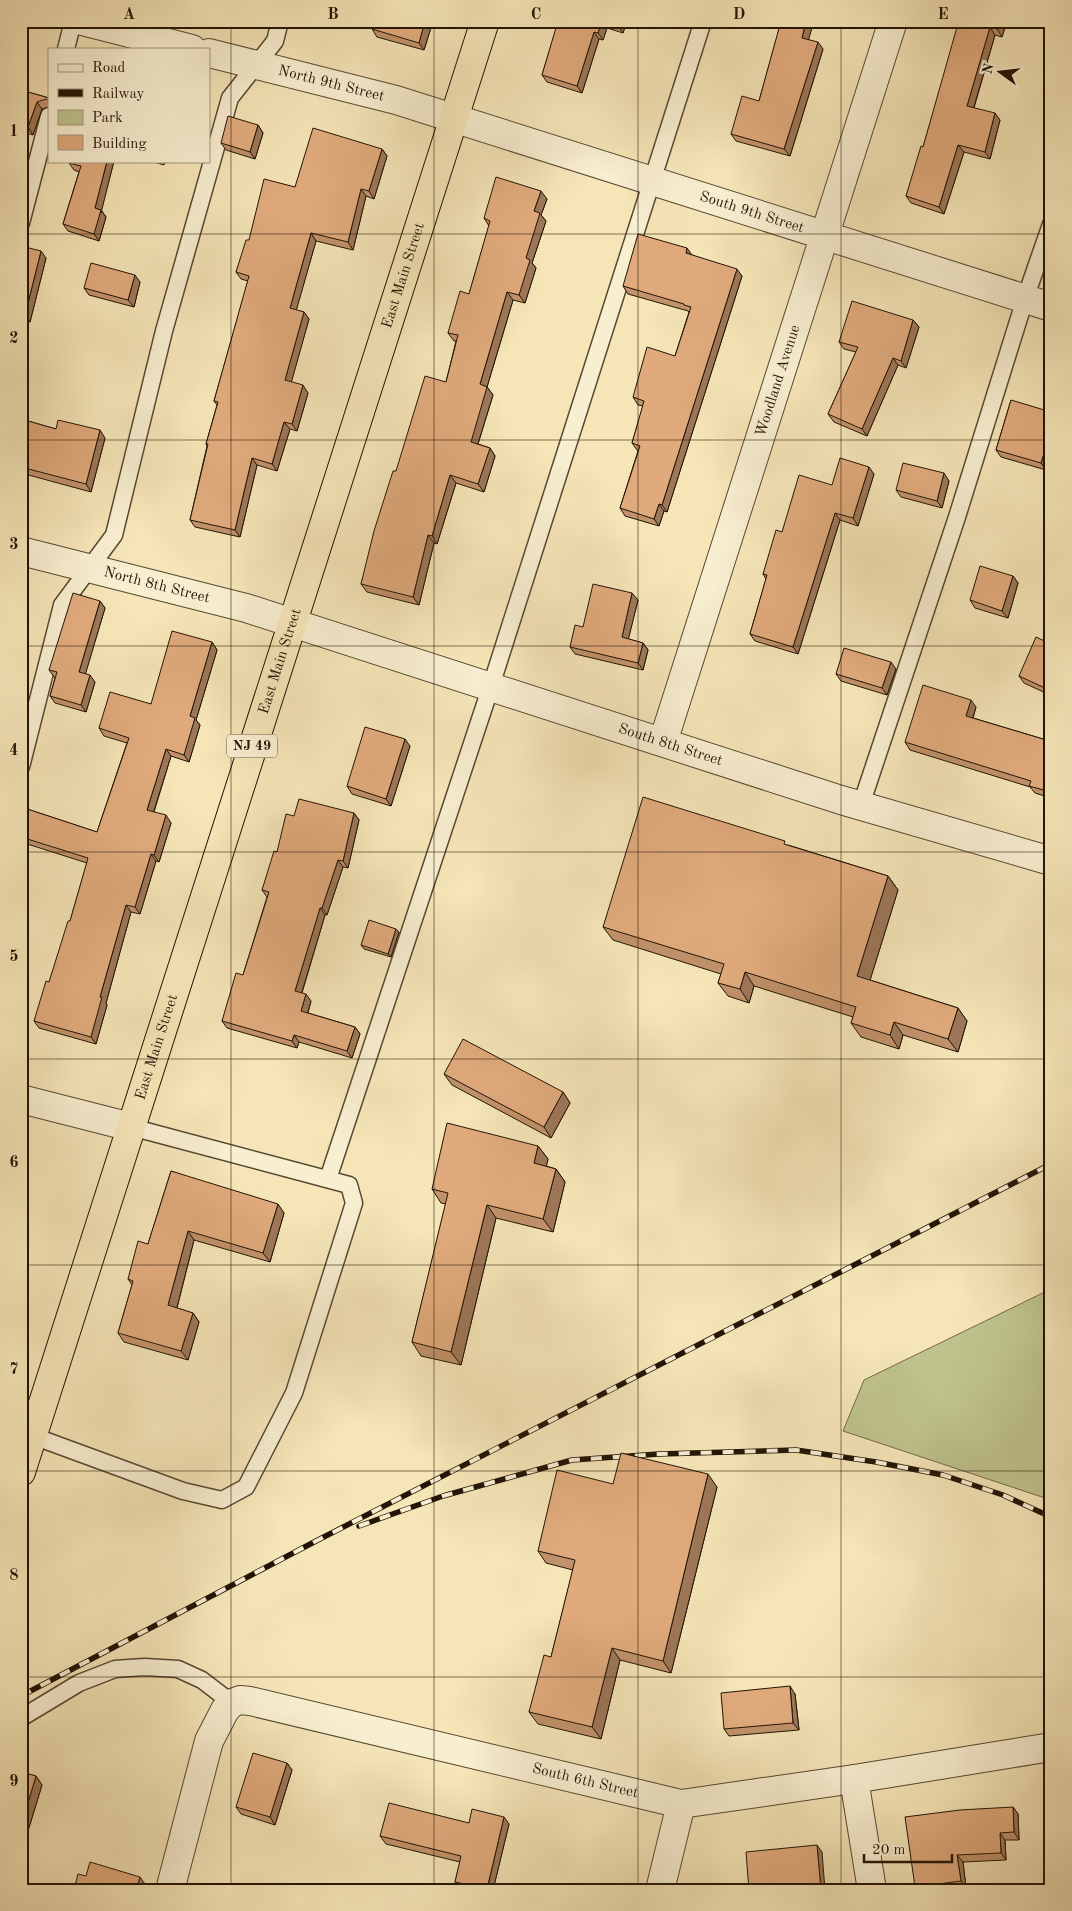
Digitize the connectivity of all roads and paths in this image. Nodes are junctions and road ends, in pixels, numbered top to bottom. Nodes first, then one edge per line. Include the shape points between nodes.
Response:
1 (73, 21) edge
2 (82, 21) edge
3 (280, 21) edge
4 (485, 21) edge
5 (703, 21) edge
6 (894, 21) edge
7 (66, 48) edge
8 (188, 48) edge
9 (210, 53) edge
10 (257, 65) junction
11 (454, 118) junction
12 (48, 120) edge
13 (651, 181) junction
14 (21, 223) edge
15 (1051, 224) edge
16 (825, 236) junction
17 (1025, 299) junction
18 (1051, 307) edge
19 (21, 551) edge
20 (89, 568) junction
21 (292, 622) junction
22 (491, 686) junction
23 (663, 742) junction
24 (21, 767) edge
25 (861, 805) junction
26 (1051, 861) edge
27 (21, 1099) edge
28 (131, 1127) junction
29 (328, 1179) junction
30 (33, 1436) junction
31 (21, 1472) edge
32 (232, 1703) junction
33 (21, 1718) edge
34 (1051, 1747) edge
35 (854, 1780) junction
36 (681, 1804) junction
37 (170, 1890) edge
38 (660, 1890) edge
39 (872, 1890) edge

1 - 7 lane
2 - 8 street
3 - 10 lane via 275,42
4 - 11 highway, East Main Street / NJ 49
5 - 13 lane
6 - 16 street, Woodland Avenue
9 - 10 street, North 9th Street
10 - 11 street, North 9th Street
10 - 20 lane via 230,98 164,331 114,535
11 - 13 street, South 9th Street
11 - 21 highway, East Main Street / NJ 49
12 - 14 lane
13 - 16 street, South 9th Street
13 - 22 lane
15 - 17 lane
16 - 17 street, South 9th Street
16 - 23 street, Woodland Avenue
17 - 18 street, South 9th Street
17 - 25 lane via 957,517
19 - 20 street, North 8th Street
20 - 21 street, North 8th Street
20 - 24 lane via 62,606
21 - 22 street, South 8th Street
21 - 28 highway, East Main Street / NJ 49
22 - 23 street, South 8th Street
22 - 29 lane
23 - 25 street, South 8th Street
25 - 26 street, South 8th Street
27 - 28 street
28 - 29 lane
28 - 30 highway, East Main Street / NJ 49
29 - 30 lane via 349,1184 354,1203 294,1393 246,1487 222,1500 183,1491
30 - 31 highway, East Main Street / NJ 49
32 - 33 lane via 202,1680 178,1669 129,1668 115,1669 79,1683
32 - 36 street, South 6th Street via 250,1701
32 - 37 street via 218,1720 209,1741
34 - 35 street, South 6th Street
35 - 36 street, South 6th Street
35 - 39 street
36 - 38 street

